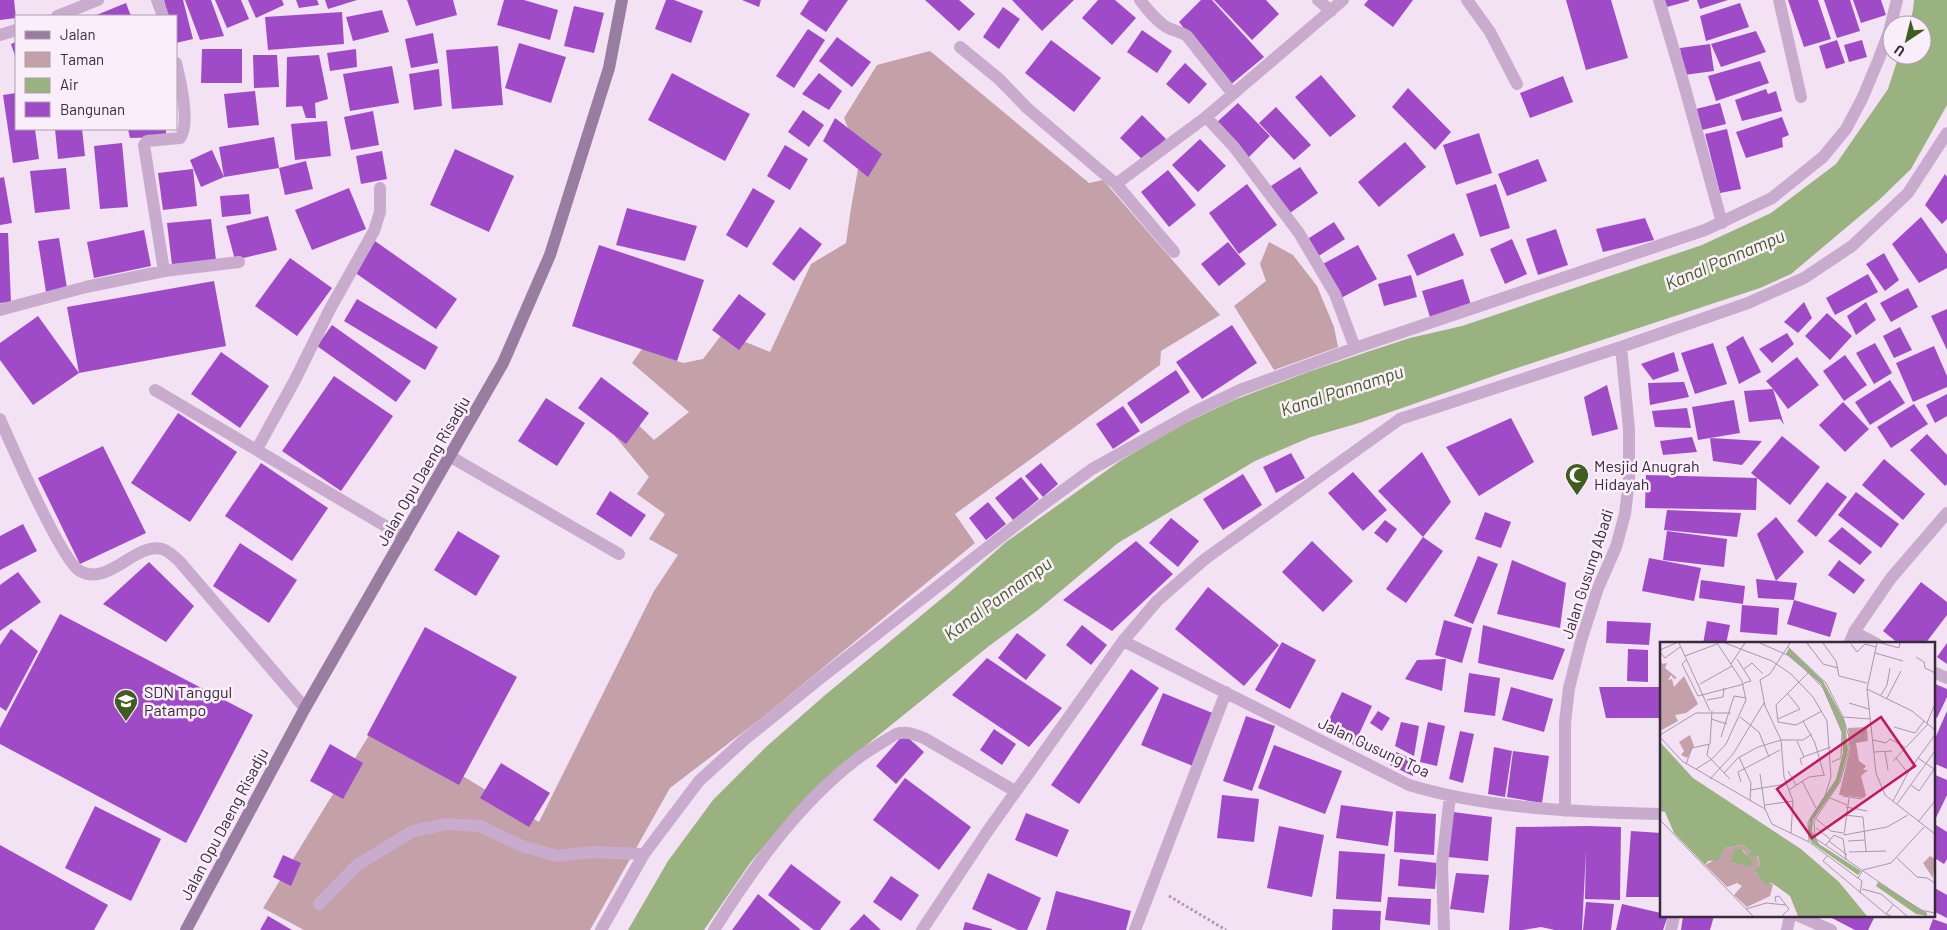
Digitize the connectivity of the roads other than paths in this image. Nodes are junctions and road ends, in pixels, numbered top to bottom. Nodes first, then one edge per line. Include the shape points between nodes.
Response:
1 (98, 0) edge
2 (157, 0) edge
3 (622, 0) edge
4 (1140, 0) edge
5 (1318, 0) edge
6 (1343, 0) edge
7 (1467, 0) edge
8 (1659, 0) edge
9 (1779, 0) edge
10 (1897, 0) edge
11 (1331, 11) junction
12 (60, 15) edge
13 (163, 15) edge
14 (15, 30) edge
15 (0, 35) edge
16 (960, 47) dead end
17 (178, 73) edge
18 (1517, 84) dead end
19 (1233, 94) junction
20 (1801, 97) dead end
21 (1206, 117) junction
22 (1947, 133) edge
23 (1116, 184) junction
24 (380, 188) dead end
25 (1722, 223) junction
26 (1174, 252) dead end
27 (239, 262) dead end
28 (164, 271) junction
29 (0, 310) edge
30 (1620, 347) junction
31 (1355, 348) junction
32 (155, 390) dead end
33 (0, 419) edge
34 (257, 449) junction
35 (450, 457) junction
36 (1947, 513) edge
37 (404, 537) junction
38 (619, 554) dead end
39 (1851, 638) edge
40 (1123, 641) junction
41 (1868, 642) edge
42 (1934, 672) edge
43 (1947, 678) edge
44 (1226, 692) junction
45 (305, 708) junction
46 (1015, 791) junction
47 (1450, 796) junction
48 (1564, 811) junction
49 (1660, 814) edge
50 (644, 854) junction
51 (319, 904) dead end
52 (1804, 918) edge
53 (186, 930) edge
54 (601, 930) edge
55 (714, 930) edge
56 (922, 930) edge
57 (1135, 930) edge
58 (1444, 930) edge
59 (1831, 930) edge

1 - 12 street
2 - 13 street
3 - 35 main road, Jalan Opu Daeng Risadju via 610,68 550,255 503,363
4 - 19 street via 1159,21 1187,36
5 - 11 street
6 - 11 street
7 - 18 street via 1490,32
8 - 25 street
9 - 20 street
10 - 25 street via 1878,61 1846,129 1823,157 1772,198
11 - 19 street
14 - 15 street
16 - 23 street
17 - 28 street via 184,133 180,138 147,141 144,145
19 - 21 street
21 - 23 street
21 - 31 street via 1234,147 1298,233 1335,294
22 - 30 street via 1908,194 1852,246 1804,278 1748,304
23 - 26 street
24 - 34 street via 380,212 374,231
25 - 31 street
27 - 28 street
28 - 29 street
30 - 40 street via 1400,419 1205,559 1157,601
30 - 48 street, Jalan Gusung Abadi via 1629,429 1630,481 1616,548 1598,588 1569,688 1564,722
31 - 50 street via 1240,390 1196,411 1085,474 744,740 699,781
32 - 34 street
33 - 45 street via 68,560 78,570 95,575 154,548 169,552
34 - 37 street
35 - 37 main road, Jalan Opu Daeng Risadju
35 - 38 street
36 - 39 street via 1891,578
37 - 45 main road, Jalan Opu Daeng Risadju
39 - 41 street
40 - 44 street, Jalan Gusung Toa
40 - 46 street
42 - 43 street
44 - 47 street, Jalan Gusung Toa via 1409,785
44 - 57 street
45 - 53 main road, Jalan Opu Daeng Risadju
46 - 55 street via 924,738 912,733 896,734 858,758 814,797 753,870
46 - 56 street
47 - 48 street, Jalan Gusung Toa
47 - 58 street via 1442,864
48 - 49 street, Jalan Gusung Toa
50 - 51 street via 593,852 558,856 522,846 480,826 447,824 413,831 357,865
50 - 54 street
52 - 59 street

